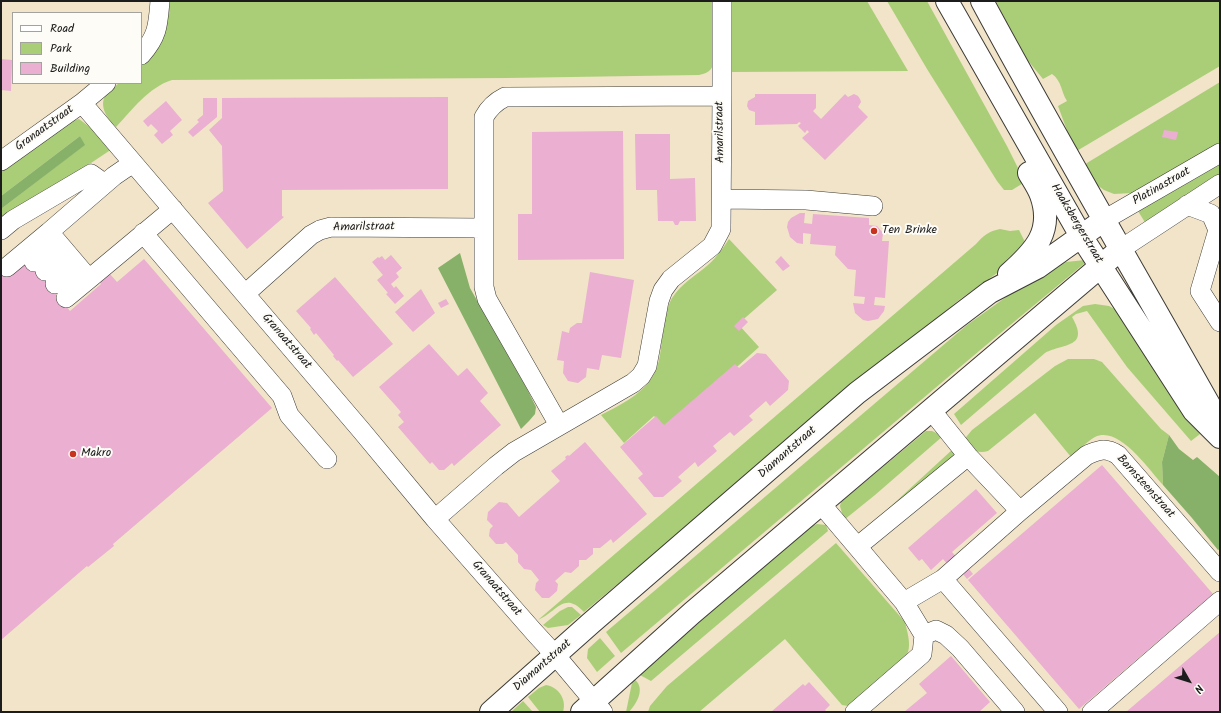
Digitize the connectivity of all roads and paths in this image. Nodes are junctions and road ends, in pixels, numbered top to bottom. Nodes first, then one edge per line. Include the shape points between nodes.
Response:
1 (160, 1) edge
2 (722, 1) edge
3 (947, 1) edge
4 (982, 1) edge
5 (958, 21) junction
6 (142, 54) edge
7 (105, 84) edge
8 (722, 96) junction
9 (82, 103) junction
10 (1220, 153) edge
11 (1, 161) edge
12 (133, 163) junction
13 (105, 184) junction
14 (1220, 184) edge
15 (722, 199) junction
16 (1187, 205) junction
17 (873, 206) dead end
18 (173, 209) junction
19 (1104, 220) junction
20 (484, 228) junction
21 (1, 230) edge
22 (1219, 230) edge
23 (143, 234) junction
24 (1081, 236) junction
25 (1121, 249) junction
26 (67, 254) junction
27 (1101, 266) junction
28 (7, 267) dead end
29 (990, 292) junction
30 (245, 294) junction
31 (1215, 303) edge
32 (1220, 322) edge
33 (931, 410) junction
34 (1220, 424) edge
35 (559, 425) junction
36 (1220, 436) edge
37 (968, 456) junction
38 (327, 459) dead end
39 (821, 504) junction
40 (1020, 511) junction
41 (435, 519) junction
42 (858, 546) junction
43 (1220, 572) edge
44 (943, 579) junction
45 (1220, 601) edge
46 (904, 602) junction
47 (924, 635) junction
48 (556, 656) junction
49 (593, 709) edge
50 (491, 712) edge
51 (855, 712) edge
52 (1015, 712) edge
53 (1058, 712) edge
54 (1092, 712) edge

1 - 6 street via 158,27
2 - 8 street
3 - 5 main road, Haaksbergerstraat
4 - 19 main road
5 - 24 main road, Haaksbergerstraat
5 - 29 main road via 966,56 1041,194 1046,212 1045,227 1030,254
7 - 9 street
8 - 15 street, Amarilstraat
8 - 20 street, Amarilstraat via 505,97 488,109 484,118
9 - 11 street, Granaatstraat
9 - 12 street, Granaatstraat
10 - 19 street, Platinastraat
12 - 13 street
12 - 18 street, Granaatstraat
13 - 21 street via 91,174 13,220
13 - 26 street
14 - 16 street
15 - 17 street via 806,200
15 - 35 street, Amarilstraat via 721,229 712,246 671,279 663,290 647,366 641,376
16 - 22 street via 1211,214
16 - 25 street
18 - 23 street
18 - 30 street, Granaatstraat
19 - 24 main road, Diamantstraat
19 - 25 main road
20 - 30 street, Amarilstraat via 330,227 311,235
20 - 35 street, Amarilstraat via 484,287 487,299
22 - 31 street via 1200,291
23 - 26 street
23 - 38 street via 282,396 289,415
24 - 27 main road, Haaksbergerstraat
24 - 29 main road, Diamantstraat via 1038,267
25 - 27 main road
25 - 34 main road
26 - 26 street via 50,279
26 - 28 street
27 - 33 main road
27 - 36 main road, Haaksbergerstraat via 1194,410
29 - 48 main road, Diamantstraat via 857,393
30 - 41 street, Granaatstraat
31 - 32 street
33 - 37 street
33 - 39 main road
35 - 41 street, Amarilstraat via 508,456
37 - 40 street
37 - 42 street
39 - 42 street
39 - 49 main road via 692,613
40 - 43 street, Barnsteenstraat via 1087,455 1110,450
40 - 44 street
41 - 48 street, Granaatstraat
42 - 46 street
44 - 46 street
44 - 53 street
45 - 54 street
46 - 47 street
47 - 51 street via 922,654
47 - 52 street via 936,630 946,635
48 - 49 street, Granaatstraat
48 - 50 main road, Diamantstraat

